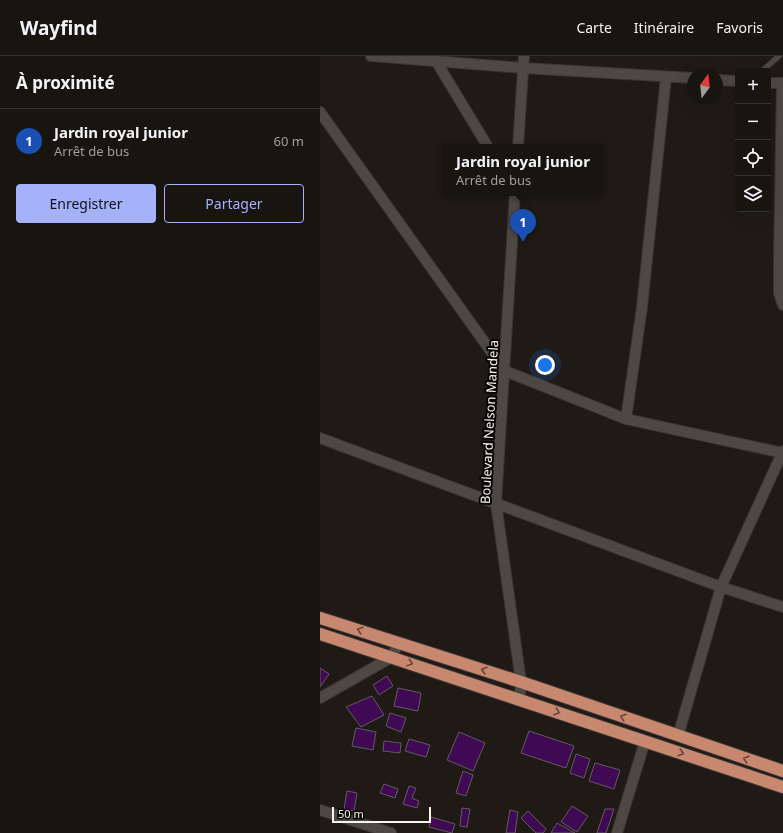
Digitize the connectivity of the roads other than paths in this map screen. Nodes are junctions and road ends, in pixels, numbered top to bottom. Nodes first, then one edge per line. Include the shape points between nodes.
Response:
1 (371, 56) edge
2 (524, 56) edge
3 (780, 56) edge
4 (436, 61) junction
5 (523, 68) junction
6 (766, 68) edge
7 (666, 76) junction
8 (687, 78) edge
9 (723, 80) edge
10 (735, 81) edge
11 (771, 83) edge
12 (783, 83) edge
13 (320, 112) edge
14 (486, 144) edge
15 (518, 144) edge
16 (515, 196) edge
17 (783, 306) edge
18 (505, 371) junction
19 (626, 419) junction
20 (322, 437) edge
21 (783, 452) edge
22 (496, 503) junction
23 (721, 587) junction
24 (783, 607) edge
25 (320, 618) edge
26 (320, 634) edge
27 (398, 642) junction
28 (392, 657) junction
29 (521, 682) junction
30 (320, 698) edge
31 (520, 699) junction
32 (678, 736) junction
33 (646, 741) junction
34 (783, 771) edge
35 (783, 787) edge
36 (320, 810) edge
37 (391, 833) edge
38 (617, 833) edge

1 - 4 street
2 - 5 street
3 - 6 lane
4 - 5 street
4 - 14 street
5 - 7 street
5 - 15 street
7 - 8 street
7 - 19 street via 642,307
9 - 10 street
11 - 12 street
12 - 17 street via 779,293
13 - 18 street
16 - 18 street, Boulevard Nelson Mandela
18 - 19 street
18 - 22 street, Boulevard Nelson Mandela
19 - 21 street
20 - 22 street
21 - 23 street
22 - 23 street
22 - 29 street, Boulevard Nelson Mandela
23 - 24 street
23 - 32 street
27 -> 25 highway
26 - 28 highway
27 - 28 street
29 -> 27 highway
28 - 30 street
28 -> 31 highway
29 - 31 street, Boulevard Nelson Mandela
32 -> 29 highway
31 -> 33 highway
34 -> 32 highway
33 -> 35 highway
33 - 38 street
36 - 37 street

